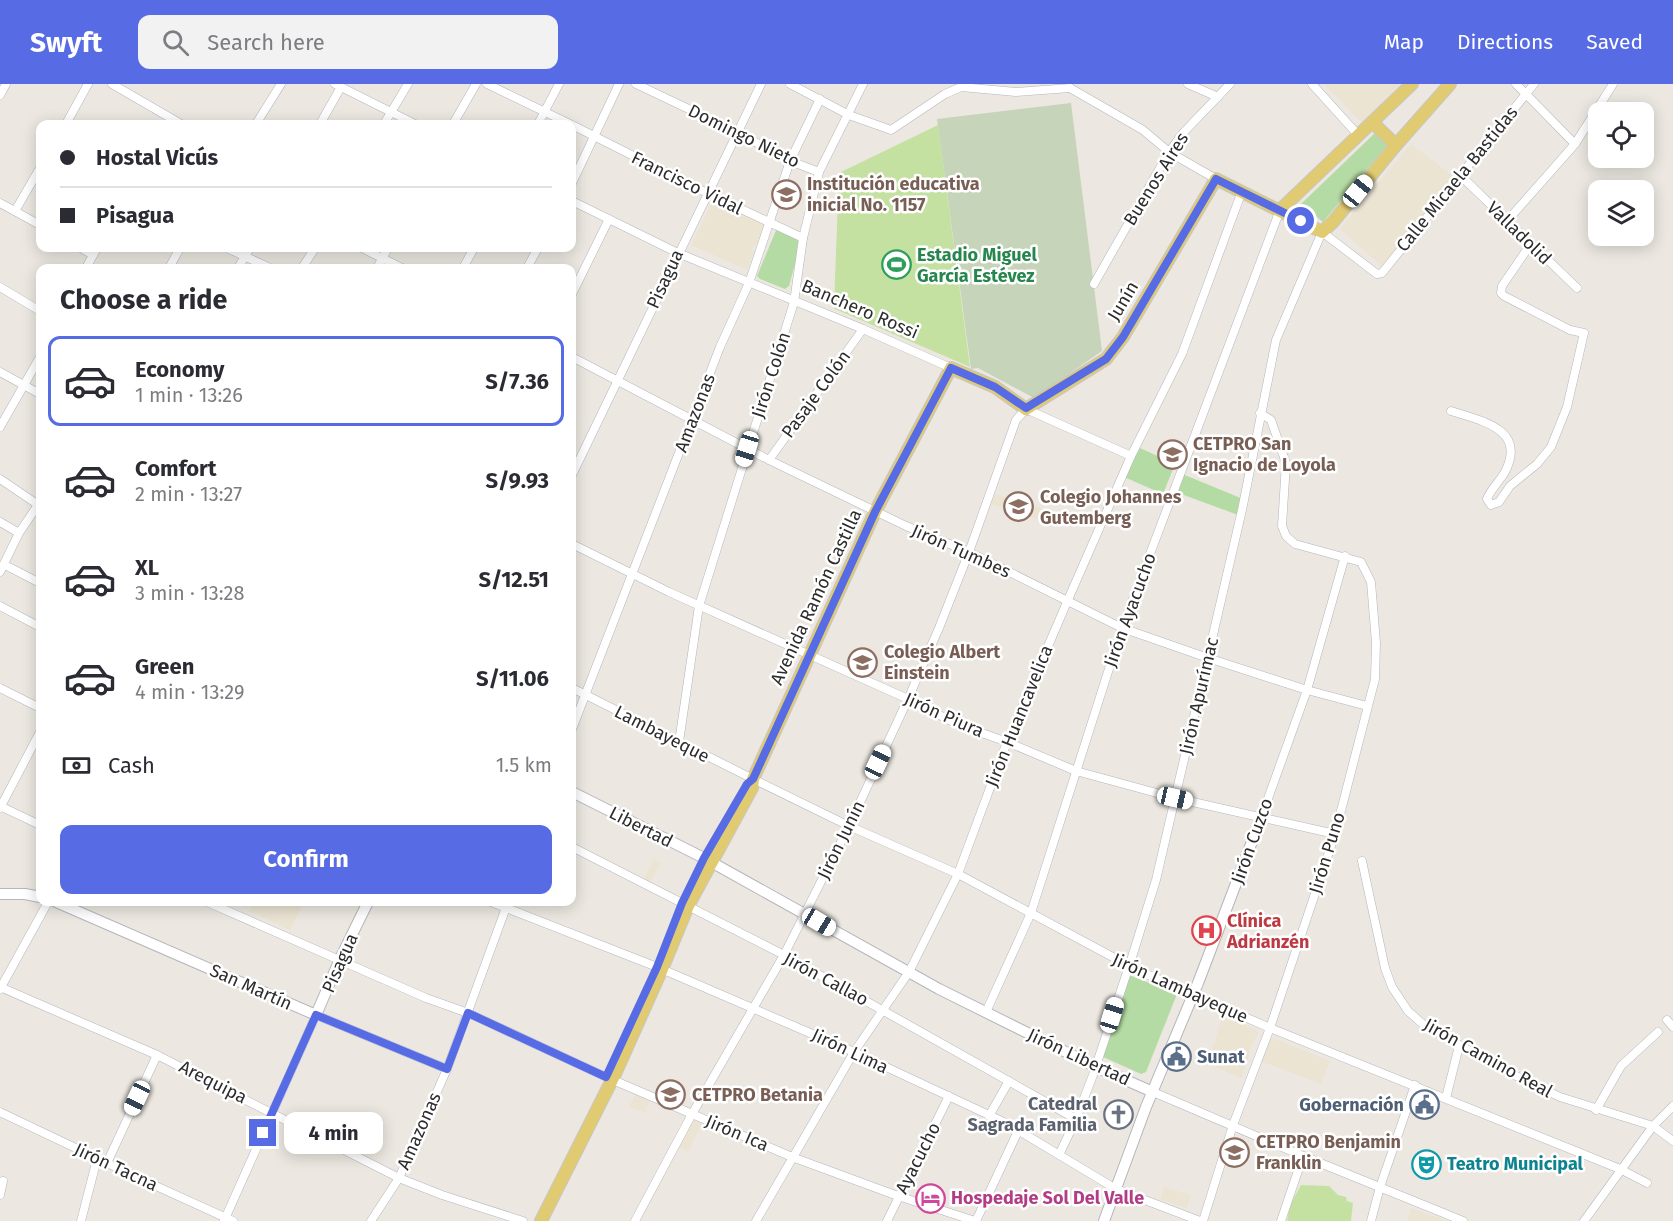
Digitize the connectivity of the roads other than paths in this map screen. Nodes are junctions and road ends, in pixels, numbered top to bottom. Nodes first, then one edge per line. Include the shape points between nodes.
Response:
1 (6, 84) edge
2 (88, 84) edge
3 (112, 84) edge
4 (281, 84) edge
5 (408, 84) edge
6 (476, 84) edge
7 (487, 84) edge
8 (559, 84) edge
9 (619, 84) edge
10 (636, 84) edge
11 (760, 84) edge
12 (790, 84) edge
13 (863, 84) edge
14 (1188, 84) edge
15 (1230, 84) edge
16 (1312, 84) edge
17 (1412, 84) edge
18 (1449, 84) edge
19 (1516, 84) edge
20 (1534, 84) edge
21 (1613, 84) edge
22 (338, 85) edge
23 (1071, 86) edge
24 (952, 87) edge
25 (1526, 93) junction
26 (0, 95) edge
27 (1218, 97) junction
28 (820, 99) junction
29 (391, 112) junction
30 (545, 112) junction
31 (849, 115) junction
32 (68, 120) edge
33 (174, 120) edge
34 (258, 120) edge
35 (322, 120) edge
36 (386, 120) edge
37 (407, 120) edge
38 (455, 120) edge
39 (540, 120) edge
40 (561, 120) edge
41 (1373, 123) junction
42 (576, 128) edge
43 (737, 132) junction
44 (1359, 136) junction
45 (595, 138) junction
46 (1575, 144) junction
47 (1396, 145) junction
48 (1169, 152) junction
49 (790, 161) junction
50 (819, 172) junction
51 (36, 175) edge
52 (576, 175) edge
53 (1461, 177) junction
54 (1216, 179) junction
55 (1242, 191) junction
56 (707, 193) junction
57 (0, 203) edge
58 (576, 203) edge
59 (1280, 210) junction
60 (15, 211) junction
61 (609, 219) junction
62 (1507, 221) junction
63 (36, 223) edge
64 (770, 223) junction
65 (1322, 232) junction
66 (803, 238) junction
67 (1530, 245) junction
68 (236, 252) edge
69 (248, 252) edge
70 (370, 252) edge
71 (386, 252) edge
72 (678, 253) junction
73 (245, 256) junction
74 (382, 258) junction
75 (240, 264) edge
76 (262, 264) edge
77 (379, 264) edge
78 (394, 264) edge
79 (749, 283) junction
80 (1094, 284) dead end
81 (576, 286) edge
82 (0, 287) edge
83 (1577, 288) dead end
84 (794, 302) junction
85 (36, 309) edge
86 (863, 329) junction
87 (576, 359) edge
88 (36, 365) edge
89 (951, 368) junction
90 (0, 372) edge
91 (616, 382) junction
92 (25, 386) junction
93 (36, 392) edge
94 (1026, 408) junction
95 (1451, 411) dead end
96 (1260, 413) junction
97 (692, 420) junction
98 (0, 427) edge
99 (747, 449) junction
100 (1131, 456) junction
101 (769, 460) junction
102 (576, 467) edge
103 (0, 479) edge
104 (36, 502) edge
105 (36, 510) edge
106 (875, 512) junction
107 (0, 522) edge
108 (19, 533) junction
109 (576, 546) edge
110 (969, 552) junction
111 (1345, 556) junction
112 (5, 565) junction
113 (0, 572) edge
114 (633, 574) junction
115 (36, 581) edge
116 (1067, 602) junction
117 (0, 606) edge
118 (699, 606) junction
119 (36, 625) edge
120 (1122, 628) junction
121 (809, 655) junction
122 (1208, 658) junction
123 (0, 688) edge
124 (576, 690) edge
125 (1307, 690) junction
126 (585, 695) junction
127 (908, 699) junction
128 (36, 706) edge
129 (1367, 706) junction
130 (576, 719) edge
131 (36, 740) edge
132 (679, 741) junction
133 (1007, 741) junction
134 (1076, 771) junction
135 (753, 779) junction
136 (576, 794) edge
137 (1175, 798) junction
138 (0, 807) edge
139 (1261, 818) junction
140 (36, 823) edge
141 (849, 826) junction
142 (1335, 834) junction
143 (576, 850) edge
144 (707, 860) junction
145 (1362, 861) dead end
146 (958, 873) junction
147 (0, 894) edge
148 (36, 896) edge
149 (685, 904) junction
150 (46, 906) edge
151 (65, 906) edge
152 (216, 906) edge
153 (366, 906) edge
154 (506, 906) edge
155 (512, 906) edge
156 (1031, 913) junction
157 (805, 914) junction
158 (784, 955) junction
159 (340, 959) junction
160 (1128, 966) junction
161 (660, 968) junction
162 (909, 972) junction
163 (0, 988) edge
164 (1192, 994) junction
165 (754, 1008) junction
166 (884, 1010) junction
167 (986, 1012) junction
168 (468, 1013) junction
169 (316, 1015) junction
170 (1667, 1020) dead end
171 (1673, 1027) edge
172 (1270, 1028) junction
173 (1658, 1032) dead end
174 (1459, 1046) junction
175 (854, 1052) junction
176 (157, 1054) junction
177 (1096, 1067) junction
178 (447, 1069) junction
179 (609, 1078) junction
180 (1009, 1082) junction
181 (1415, 1085) junction
182 (1153, 1092) junction
183 (949, 1096) junction
184 (1446, 1098) junction
185 (1673, 1106) edge
186 (1596, 1110) junction
187 (0, 1112) edge
188 (272, 1112) junction
189 (692, 1114) junction
190 (989, 1116) junction
191 (1076, 1119) junction
192 (1233, 1125) junction
193 (1653, 1126) junction
194 (1018, 1131) junction
195 (1673, 1141) edge
196 (1059, 1155) junction
197 (1303, 1156) junction
198 (792, 1157) junction
199 (97, 1159) junction
200 (106, 1163) junction
201 (1620, 1169) junction
202 (399, 1178) junction
203 (3, 1181) dead end
204 (1647, 1183) dead end
205 (1380, 1187) junction
206 (1116, 1189) junction
207 (0, 1195) edge
208 (898, 1196) junction
209 (227, 1220) edge
210 (81, 1221) edge
211 (371, 1221) edge
212 (524, 1221) edge
213 (533, 1221) edge
214 (541, 1221) edge
215 (635, 1221) edge
216 (756, 1221) edge
217 (887, 1221) edge
218 (975, 1221) edge
219 (1104, 1221) edge
220 (1201, 1221) edge
221 (1281, 1221) edge
222 (1371, 1221) edge
223 (1463, 1221) edge
224 (1584, 1221) edge

1 - 26 street
2 - 32 street
3 - 33 street
4 - 34 street
5 - 29 street
6 - 38 street
7 - 30 street, Francisco Vidal
8 - 30 street
9 - 45 street
10 - 43 street, Domingo Nieto
11 - 43 street, Pisagua
12 - 28 street
13 - 31 street, Jirón Colón
14 - 27 street
15 - 27 street, Buenos Aires
16 - 44 street
17 - 41 main road
18 - 47 main road
19 - 25 street
20 - 25 street, Calle Micaela Bastidas
21 - 46 street
22 - 29 street
22 - 35 street
23 - 24 street via 1016,92
23 - 48 street via 1143,130
24 - 31 street via 891,129
25 - 46 street
25 - 53 street, Calle Micaela Bastidas
27 - 48 street, Buenos Aires
28 - 31 street
28 - 49 street, Amazonas
29 - 36 street
29 - 37 street
30 - 39 street
30 - 40 street, Francisco Vidal
31 - 50 street, Jirón Colón
41 - 44 main road
41 - 47 main road
42 - 45 street, Francisco Vidal
43 - 49 street, Domingo Nieto
43 - 56 street, Pisagua
44 - 59 main road
45 - 52 street
45 - 56 street, Francisco Vidal
46 - 62 street
47 - 65 main road
48 - 54 street
48 - 80 street, Buenos Aires
49 - 50 street, Domingo Nieto
49 - 64 street, Amazonas
50 - 66 street, Jirón Colón
51 - 60 street
53 - 62 street, Valladolid
53 - 65 street, Calle Micaela Bastidas via 1379,274
54 - 55 main road
54 - 94 main road, Junín via 1123,337 1106,359
55 - 59 main road
55 - 100 street, Jirón Huancavelica via 1182,354
56 - 64 street, Francisco Vidal
56 - 72 street, Pisagua
57 - 60 street
58 - 61 street, Banchero Rossi
59 - 65 main road
59 - 120 street, Jirón Ayacucho
60 - 63 street
61 - 72 street, Banchero Rossi
61 - 81 street
62 - 67 street, Valladolid
64 - 66 street, Francisco Vidal
64 - 79 street, Amazonas
65 - 96 street, Jirón Apurímac via 1276,340
66 - 84 street, Jirón Colón
67 - 83 street, Valladolid
67 - 95 street via 1501,293 1570,330 1584,333 1567,407 1551,447 1491,506 1486,499 1504,474 1511,443 1505,433
68 - 73 street
69 - 73 street
70 - 74 street
71 - 74 street
72 - 79 street, Banchero Rossi
72 - 91 street, Pisagua
73 - 75 street
73 - 76 street
74 - 77 street
74 - 78 street
79 - 84 street, Banchero Rossi
79 - 97 street, Amazonas
82 - 85 street
84 - 86 street, Banchero Rossi
84 - 99 street, Jirón Colón
86 - 89 street, Banchero Rossi
86 - 101 street, Pasaje Colón
87 - 91 street, Jirón Tumbes
88 - 92 street
89 - 94 main road, Banchero Rossi via 995,387
89 - 106 main road, Avenida Ramón Castilla
90 - 92 street
91 - 97 street, Jirón Tumbes
91 - 102 street, Pisagua
92 - 93 street
92 - 98 street
94 - 100 street, Banchero Rossi
94 - 110 street, Jirón Junín via 1016,420
96 - 111 street via 1272,420 1286,463 1282,526 1286,536 1295,543
96 - 122 street, Jirón Apurímac
97 - 99 street, Jirón Tumbes
97 - 114 street, Amazonas
99 - 101 street, Jirón Tumbes
99 - 118 street, Jirón Colón
100 - 116 street, Jirón Huancavelica
101 - 106 street, Jirón Tumbes
103 - 104 street
105 - 108 street
106 - 110 street, Jirón Tumbes
106 - 121 main road, Avenida Ramón Castilla
107 - 108 street
108 - 112 street
109 - 114 street, Jirón Piura
110 - 116 street, Jirón Tumbes
110 - 127 street, Jirón Junín
111 - 125 street, Jirón Cuzco
111 - 129 street, Jirón Puno via 1361,562 1371,582 1376,679
112 - 113 street
112 - 115 street
114 - 118 street, Jirón Piura
114 - 126 street, Amazonas
116 - 120 street, Jirón Tumbes
116 - 133 street, Jirón Huancavelica
117 - 119 street
118 - 121 street, Jirón Piura
118 - 132 street, Jirón Colón
120 - 122 street, Jirón Tumbes
120 - 134 street, Jirón Ayacucho
121 - 127 street, Jirón Piura
121 - 135 main road, Avenida Ramón Castilla
122 - 125 street, Jirón Tumbes
122 - 137 street, Jirón Apurímac
123 - 128 street
124 - 126 street, Lambayeque
125 - 129 street, Jirón Tumbes
125 - 139 street, Jirón Cuzco
126 - 130 street, Amazonas
126 - 132 street, Lambayeque
127 - 133 street, Jirón Piura via 957,724
127 - 141 street, Jirón Junín
129 - 142 street, Jirón Puno
131 - 138 street
132 - 135 street, Lambayeque
133 - 134 street, Jirón Piura
133 - 146 street, Jirón Huancavelica
134 - 137 street, Jirón Piura
134 - 156 street, Jirón Ayacucho
135 - 141 street, Jirón Lambayeque
135 - 144 main road, Avenida Ramón Castilla
136 - 144 street, Libertad
137 - 139 street, Jirón Piura
137 - 160 street, Jirón Apurímac via 1156,880
138 - 140 street
139 - 142 street, Jirón Piura
139 - 164 street, Jirón Cuzco
141 - 146 street, Jirón Lambayeque
141 - 157 street, Jirón Junín
142 - 172 street, Jirón Puno
143 - 149 street, Jirón Callao
144 - 149 main road, Avenida Ramón Castilla
144 - 157 street, Jirón Libertad
145 - 174 street, Jirón Camino Real via 1392,987 1408,1011 1425,1026
146 - 156 street, Jirón Lambayeque
146 - 162 street, Jirón Huancavelica
147 - 148 street
149 - 158 street, Jirón Callao
149 - 161 main road, Avenida Ramón Castilla
150 - 163 street
151 - 169 street, San Martín
152 - 159 street, Jirón Ica
153 - 159 street, Pisagua
154 - 168 street, Amazonas
155 - 161 street, Jirón Lima
156 - 160 street, Jirón Lambayeque
156 - 167 street, Jirón Ayacucho
157 - 158 street, Jirón Junín
157 - 162 street, Jirón Libertad
158 - 165 street, Jirón Junín
158 - 166 street, Jirón Callao
159 - 168 street, Jirón Ica
159 - 169 street, Pisagua
160 - 164 street, Jirón Lambayeque
160 - 177 street, Jirón Apurímac
161 - 165 street, Jirón Lima
161 - 179 main road, Avenida Ramón Castilla
162 - 166 street, Jirón Huancavelica
162 - 167 street, Jirón Libertad
163 - 176 street, Arequipa
164 - 172 street, Jirón Lambayeque
164 - 182 street, Jirón Cuzco
165 - 175 street, Jirón Lima
165 - 189 street, Jirón Junín
166 - 175 street, Jirón Huancavelica
166 - 180 street, Jirón Callao
167 - 177 street, Jirón Libertad
168 - 178 street, Amazonas
168 - 179 street, Jirón Ica
169 - 178 street, San Martín
169 - 188 street, Pisagua
170 - 171 street
172 - 181 street, Jirón Lambayeque
172 - 192 street, Jirón Puno
173 - 186 street via 1621,1066
174 - 184 street
174 - 186 street, Jirón Camino Real via 1560,1097
175 - 183 street, Jirón Lima
175 - 198 street, Jirón Huancavelica
176 - 188 street, Arequipa
176 - 200 street
177 - 182 street, Jirón Libertad
177 - 191 street, Jirón Apurímac
178 - 202 street, Amazonas
179 - 189 street, Jirón Ica
179 - 213 main road, Avenida Ramón Castilla
179 - 214 main road, Avenida Ramón Castilla
180 - 190 street
180 - 191 street, Jirón Callao
181 - 184 street, Jirón Lambayeque
181 - 205 street
182 - 192 street, Jirón Libertad
182 - 206 street, Jirón Cuzco
183 - 190 street, Jirón Lima
183 - 208 street, Ayacucho
184 - 201 street, Jirón Lambayeque
185 - 193 street
186 - 193 street, Jirón Camino Real
187 - 199 street, Jirón Tacna
188 - 202 street, Arequipa
188 - 209 street, Pisagua
189 - 198 street, Jirón Ica
189 - 215 street, Jirón Junín
190 - 194 street, Jirón Lima
191 - 196 street, Jirón Apurímac
192 - 197 street, Jirón Libertad
192 - 220 street, Jirón Puno
193 - 195 street
193 - 201 street
194 - 196 street, Jirón Lima
194 - 218 street
196 - 206 street, Jirón Lima
197 - 205 street, Jirón Libertad
197 - 221 street
198 - 208 street, Jirón Ica
198 - 216 street, Jirón Huancavelica
199 - 200 street, Jirón Tacna
199 - 210 street
200 - 209 street, Jirón Tacna
201 - 204 street, Jirón Lambayeque
201 - 224 street
202 - 211 street, Amazonas
202 - 212 street, Arequipa
203 - 207 street
205 - 222 street
205 - 223 street, Jirón Libertad
206 - 219 street, Jirón Cuzco
206 - 220 street, Jirón Lima
208 - 217 street, Ayacucho
208 - 218 street, Jirón Ica

